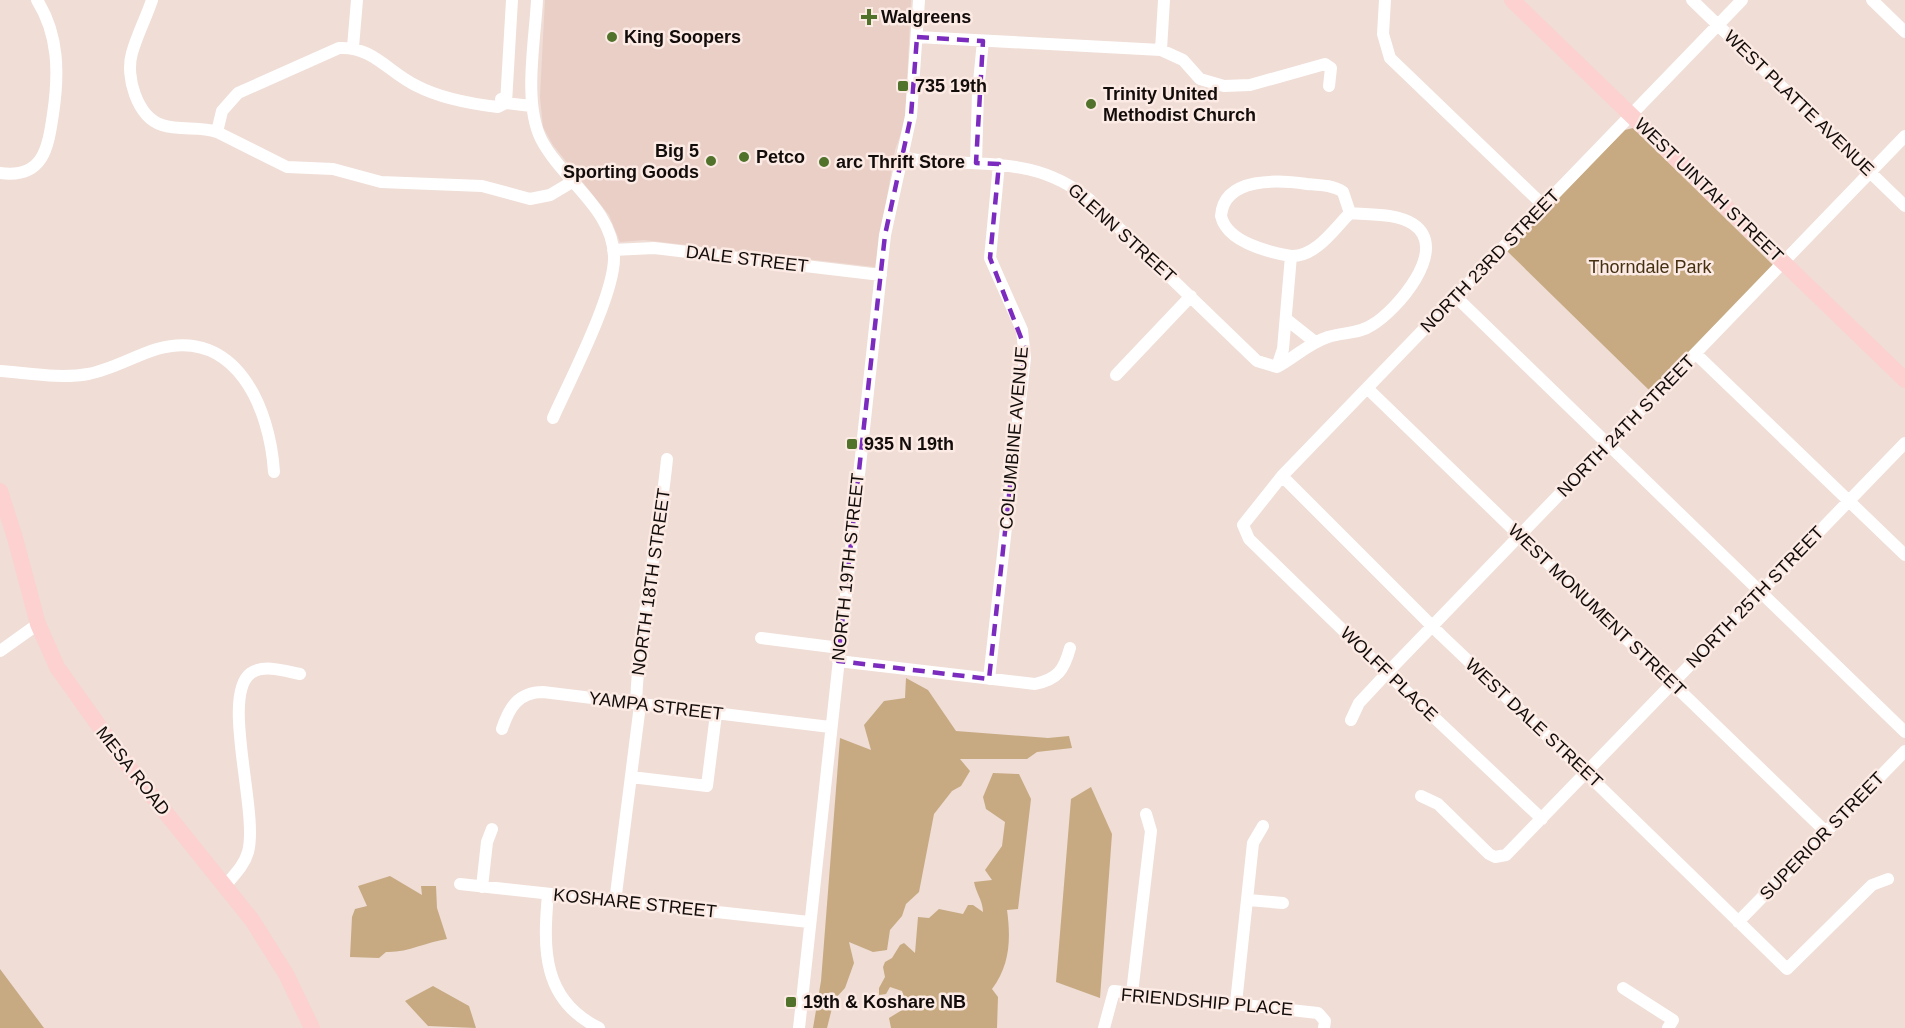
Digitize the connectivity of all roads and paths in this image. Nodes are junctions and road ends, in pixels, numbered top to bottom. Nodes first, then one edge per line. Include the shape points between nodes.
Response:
1 (37, 0) edge
2 (152, 0) edge
3 (357, 0) edge
4 (512, 0) edge
5 (537, 0) edge
6 (919, 0) edge
7 (1164, 0) edge
8 (1385, 0) edge
9 (1512, 0) edge
10 (1692, 0) edge
11 (1742, 0) edge
12 (1872, 0) edge
13 (1718, 25) junction
14 (1905, 32) edge
15 (917, 38) junction
16 (983, 41) junction
17 (353, 47) junction
18 (1161, 50) junction
19 (1329, 86) dead end
20 (506, 103) junction
21 (531, 106) junction
22 (1631, 114) junction
23 (217, 132) junction
24 (1905, 136) edge
25 (902, 156) junction
26 (976, 164) junction
27 (999, 164) junction
28 (1870, 171) junction
29 (0, 173) edge
30 (572, 182) junction
31 (1544, 206) junction
32 (1905, 206) edge
33 (1350, 213) junction
34 (613, 250) junction
35 (1291, 256) junction
36 (1784, 263) junction
37 (881, 275) junction
38 (1191, 296) junction
39 (1455, 297) junction
40 (1286, 319) junction
41 (1315, 342) junction
42 (1696, 354) junction
43 (1277, 367) junction
44 (0, 371) edge
45 (1116, 375) dead end
46 (1905, 380) edge
47 (1367, 388) junction
48 (553, 418) dead end
49 (1905, 443) edge
50 (1607, 446) junction
51 (667, 459) dead end
52 (274, 472) dead end
53 (1282, 476) junction
54 (0, 491) edge
55 (1849, 501) junction
56 (1243, 525) joint
57 (1520, 537) junction
58 (1905, 555) edge
59 (1760, 592) junction
60 (38, 624) junction
61 (1433, 627) junction
62 (761, 638) dead end
63 (1070, 648) dead end
64 (0, 651) edge
65 (839, 654) junction
66 (300, 674) dead end
67 (1387, 674) junction
68 (989, 679) junction
69 (1674, 682) junction
70 (638, 704) junction
71 (716, 714) junction
72 (1351, 720) dead end
73 (830, 727) junction
74 (502, 729) dead end
75 (1905, 732) edge
76 (1905, 751) edge
77 (1586, 772) junction
78 (631, 777) junction
79 (1421, 796) dead end
80 (1146, 814) dead end
81 (1542, 819) junction
82 (1263, 826) dead end
83 (492, 830) dead end
84 (1826, 832) junction
85 (1888, 879) dead end
86 (460, 884) dead end
87 (225, 886) junction
88 (482, 886) junction
89 (548, 894) junction
90 (1248, 900) junction
91 (615, 902) junction
92 (1283, 903) dead end
93 (809, 922) junction
94 (1738, 922) junction
95 (1623, 988) dead end
96 (1132, 993) junction
97 (1236, 1003) junction
98 (312, 1028) edge
99 (599, 1028) edge
100 (799, 1028) edge
101 (1104, 1028) edge
102 (1324, 1028) edge
103 (1668, 1028) edge

1 - 29 street via 53,36 56,61 49,141 43,158 30,169
2 - 23 street via 130,59 143,113 158,124 173,128
3 - 17 street
4 - 20 street
5 - 21 street
6 - 15 street, NORTH 19TH STREET
7 - 18 street
8 - 31 street via 1385,49 1394,62
9 - 22 main road, WEST UINTAH STREET
10 - 13 street, WEST PLATTE AVENUE
11 - 13 street, NORTH 23RD STREET
12 - 14 street
13 - 22 street, NORTH 23RD STREET
13 - 28 street, WEST PLATTE AVENUE
15 - 16 street
15 - 25 street, NORTH 19TH STREET via 912,108
16 - 18 street
16 - 26 street
17 - 20 street via 370,53 418,87 438,95 499,98
17 - 23 street via 339,48 238,93 222,111
18 - 19 street via 1183,60 1195,76 1215,85 1251,85 1325,64 1331,68
20 - 21 street
21 - 30 street via 541,139
22 - 31 street, NORTH 23RD STREET
22 - 36 main road, WEST UINTAH STREET
23 - 30 street via 287,167 333,169 381,182 482,186 535,198 550,195
24 - 28 street, NORTH 24TH STREET
25 - 26 street, GLENN STREET
25 - 37 street, NORTH 19TH STREET via 890,204
26 - 27 street, GLENN STREET
27 - 38 street, GLENN STREET via 1039,171 1071,186
27 - 68 street, COLUMBINE AVENUE via 990,258 1022,330 1025,348
28 - 32 street, WEST PLATTE AVENUE
28 - 36 street, NORTH 24TH STREET
30 - 34 street via 595,207
31 - 39 street, NORTH 23RD STREET
33 - 35 street via 1317,247 1301,256
33 - 35 street via 1343,192 1329,186 1270,181 1236,191 1227,198 1221,216 1227,229 1250,243
33 - 41 street via 1398,219 1416,226 1424,243 1423,264 1414,284 1375,323
34 - 37 street, DALE STREET via 654,248
34 - 48 street via 614,267 604,299
35 - 40 street
36 - 42 street, NORTH 24TH STREET
36 - 46 main road, WEST UINTAH STREET
37 - 65 street, NORTH 19TH STREET
38 - 43 street, GLENN STREET via 1257,361
38 - 45 street
39 - 47 street, NORTH 23RD STREET
39 - 50 street
40 - 41 street
40 - 43 street
41 - 43 street
42 - 50 street, NORTH 24TH STREET
42 - 55 street
44 - 52 street via 83,375 158,349 202,349 228,362 251,386 266,430
47 - 53 street, NORTH 23RD STREET
47 - 57 street, WEST MONUMENT STREET
49 - 55 street, NORTH 25TH STREET
50 - 57 street, NORTH 24TH STREET
50 - 59 street
51 - 70 street, NORTH 18TH STREET via 640,647
53 - 56 street, NORTH 23RD STREET
53 - 61 street, WEST DALE STREET
54 - 60 main road, MESA ROAD
55 - 58 street
55 - 59 street, NORTH 25TH STREET
56 - 67 street, WOLFF PLACE via 1249,539
57 - 61 street, NORTH 24TH STREET
57 - 69 street, WEST MONUMENT STREET
59 - 69 street, NORTH 25TH STREET
59 - 75 street
60 - 64 street
60 - 87 main road, MESA ROAD via 57,667 84,707
61 - 67 street, NORTH 24TH STREET
61 - 77 street, WEST DALE STREET
62 - 65 street
63 - 68 street via 1064,667 1044,682
65 - 68 street
65 - 73 street, NORTH 19TH STREET
66 - 87 street via 261,669 249,675 240,689 239,721 250,834 244,862
67 - 72 street, NORTH 24TH STREET via 1359,703
67 - 81 street, WOLFF PLACE
69 - 77 street, NORTH 25TH STREET
69 - 84 street, WEST MONUMENT STREET
70 - 71 street, YAMPA STREET
70 - 74 street, YAMPA STREET via 537,692 514,703
70 - 78 street, NORTH 18TH STREET
71 - 73 street, YAMPA STREET
71 - 78 street via 707,786
73 - 93 street, NORTH 19TH STREET
76 - 84 street, SUPERIOR STREET
77 - 81 street, NORTH 25TH STREET
77 - 94 street, WEST DALE STREET
78 - 91 street, NORTH 18TH STREET
79 - 81 street, NORTH 25TH STREET via 1438,804 1496,857 1506,855
80 - 96 street via 1151,831
82 - 90 street via 1253,843
83 - 88 street
84 - 94 street, SUPERIOR STREET
85 - 94 street, WEST DALE STREET via 1872,885 1787,969
86 - 88 street, KOSHARE STREET
87 - 98 main road, MESA ROAD via 267,942
88 - 89 street, KOSHARE STREET
89 - 91 street, KOSHARE STREET
89 - 99 street via 545,941 551,976 573,1009
90 - 92 street
90 - 97 street
91 - 93 street, KOSHARE STREET
93 - 100 street, NORTH 19TH STREET
95 - 103 street via 1673,1020
96 - 97 street, FRIENDSHIP PLACE
96 - 101 street, FRIENDSHIP PLACE via 1114,991
97 - 102 street, FRIENDSHIP PLACE via 1318,1013 1325,1021

